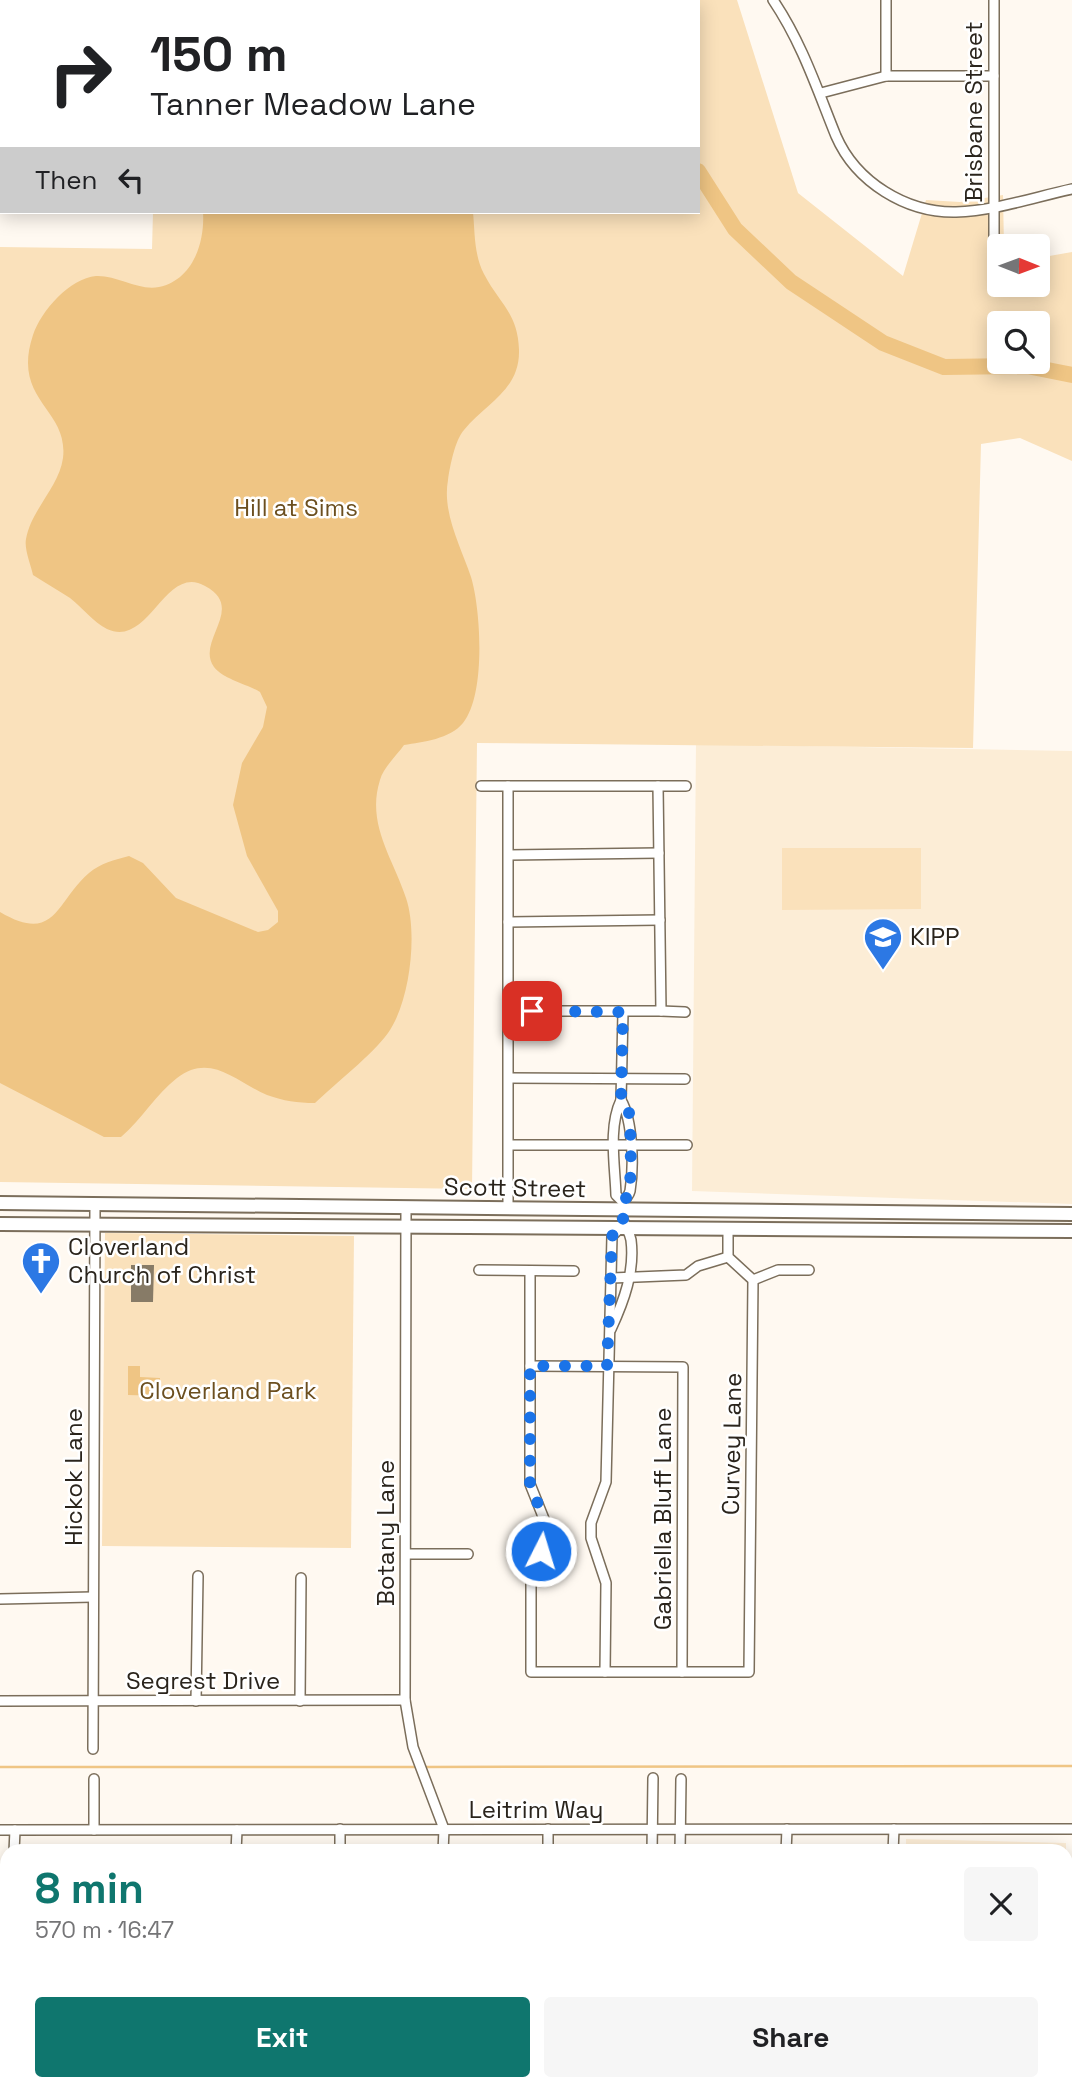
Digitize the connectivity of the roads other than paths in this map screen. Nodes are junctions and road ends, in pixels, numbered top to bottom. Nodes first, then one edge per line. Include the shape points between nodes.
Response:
1 (773, 0) edge
2 (886, 0) edge
3 (994, 0) edge
4 (886, 76) junction
5 (994, 76) junction
6 (821, 93) junction
7 (1072, 189) edge
8 (994, 206) junction
9 (994, 234) edge
10 (481, 786) dead end
11 (509, 786) junction
12 (658, 786) junction
13 (686, 786) dead end
14 (659, 853) junction
15 (509, 855) junction
16 (660, 920) junction
17 (508, 922) junction
18 (509, 1011) junction
19 (623, 1012) junction
20 (661, 1012) junction
21 (685, 1012) dead end
22 (509, 1078) junction
23 (622, 1079) junction
24 (685, 1079) dead end
25 (621, 1100) junction
26 (631, 1144) junction
27 (509, 1145) junction
28 (615, 1145) junction
29 (687, 1145) dead end
30 (630, 1168) junction
31 (615, 1169) junction
32 (0, 1203) edge
33 (95, 1206) junction
34 (252, 1206) junction
35 (623, 1206) junction
36 (406, 1207) junction
37 (508, 1209) junction
38 (811, 1212) junction
39 (952, 1213) junction
40 (1072, 1214) edge
41 (0, 1224) edge
42 (95, 1224) junction
43 (252, 1225) junction
44 (406, 1225) junction
45 (623, 1226) junction
46 (728, 1228) junction
47 (811, 1229) junction
48 (952, 1230) junction
49 (1072, 1231) edge
50 (728, 1257) junction
51 (480, 1270) dead end
52 (809, 1270) dead end
53 (530, 1271) junction
54 (574, 1271) dead end
55 (630, 1276) junction
56 (612, 1278) junction
57 (753, 1280) junction
58 (609, 1334) junction
59 (530, 1366) junction
60 (607, 1366) junction
61 (406, 1554) junction
62 (468, 1554) dead end
63 (198, 1576) dead end
64 (301, 1578) dead end
65 (93, 1597) junction
66 (0, 1599) edge
67 (605, 1672) junction
68 (682, 1672) junction
69 (405, 1700) junction
70 (0, 1701) edge
71 (94, 1701) junction
72 (196, 1701) junction
73 (300, 1701) junction
74 (93, 1749) dead end
75 (653, 1778) dead end
76 (94, 1779) dead end
77 (681, 1779) dead end
78 (237, 1829) junction
79 (340, 1829) junction
80 (444, 1829) junction
81 (548, 1829) junction
82 (652, 1829) junction
83 (681, 1829) junction
84 (787, 1829) junction
85 (894, 1829) junction
86 (1072, 1829) edge
87 (0, 1830) edge
88 (15, 1830) junction
89 (94, 1830) junction
90 (14, 1844) edge
91 (236, 1844) edge
92 (340, 1844) edge
93 (443, 1844) edge
94 (548, 1844) edge
95 (652, 1844) edge
96 (680, 1844) edge
97 (786, 1844) edge
98 (893, 1844) edge

1 - 6 street
2 - 4 street
3 - 5 street, Brisbane Street
4 - 5 street
4 - 6 street
5 - 8 street, Brisbane Street
6 - 8 street via 837,138 853,164 890,196 935,211
7 - 8 street
8 - 9 street, Brisbane Street
10 - 11 street
11 - 12 street
11 - 15 street
12 - 13 street
12 - 14 street
14 - 15 street
14 - 16 street
15 - 17 street
16 - 17 street
16 - 20 street
17 - 18 street
18 - 19 street
18 - 22 street
19 - 20 street
19 - 23 street
20 - 21 street
22 - 23 street
22 - 27 street
23 - 24 street
23 - 25 street
25 - 26 street via 629,1113
25 - 28 street via 615,1112
26 - 28 street
26 - 29 street
26 - 30 street
27 - 28 street
27 - 37 street
28 - 31 street
30 - 31 street
30 - 35 street via 630,1193
31 - 35 street via 616,1195
32 - 33 main road, Scott Street
33 - 34 main road, Scott Street
33 - 42 street, Hickok Lane
34 - 36 main road, Scott Street
34 - 43 main road
35 - 37 main road, Scott Street
35 - 38 main road, Scott Street
35 - 45 street
36 - 37 main road, Scott Street
36 - 44 street, Botany Lane
38 - 39 main road, Scott Street
38 - 47 main road
39 - 40 main road, Scott Street
39 - 48 main road
41 - 42 main road, Scott Street
42 - 43 main road, Scott Street
42 - 65 street, Hickok Lane
43 - 44 main road, Scott Street
44 - 45 main road, Scott Street
44 - 61 street, Botany Lane
45 - 46 main road, Scott Street
45 - 55 street via 631,1237
45 - 56 street via 612,1236
46 - 47 main road, Scott Street
46 - 50 street
47 - 48 main road, Scott Street
48 - 49 main road, Scott Street
50 - 55 street via 698,1266 686,1275
50 - 57 street
51 - 53 street
52 - 57 street via 778,1270
53 - 54 street
53 - 59 street
55 - 56 street
55 - 58 street
56 - 58 street
57 - 68 street, Curvey Lane via 749,1672
58 - 60 street
59 - 60 street
59 - 67 street via 530,1484 544,1519 544,1539 531,1574 531,1672
60 - 67 street via 606,1482 591,1522 591,1538 606,1583
60 - 68 street, Gabriella Bluff Lane via 683,1367
61 - 62 street
61 - 69 street, Botany Lane
63 - 72 street
64 - 73 street
65 - 66 street
65 - 71 street, Hickok Lane
67 - 68 street
69 - 73 street, Segrest Drive
69 - 80 street, Botany Lane via 418,1758
70 - 71 street, Segrest Drive
71 - 72 street, Segrest Drive
71 - 74 street, Hickok Lane
72 - 73 street, Segrest Drive
75 - 82 street
76 - 89 street
77 - 83 street
78 - 79 street, Leitrim Way
78 - 89 street, Leitrim Way
78 - 91 street
79 - 80 street, Leitrim Way
79 - 92 street
80 - 81 street, Leitrim Way
80 - 93 street, Botany Lane
81 - 82 street, Leitrim Way
81 - 94 street
82 - 83 street, Leitrim Way
82 - 95 street
83 - 84 street, Leitrim Way
83 - 96 street
84 - 85 street, Leitrim Way
84 - 97 street
85 - 86 street, Leitrim Way
85 - 98 street
87 - 88 street, Leitrim Way
88 - 89 street, Leitrim Way
88 - 90 street

